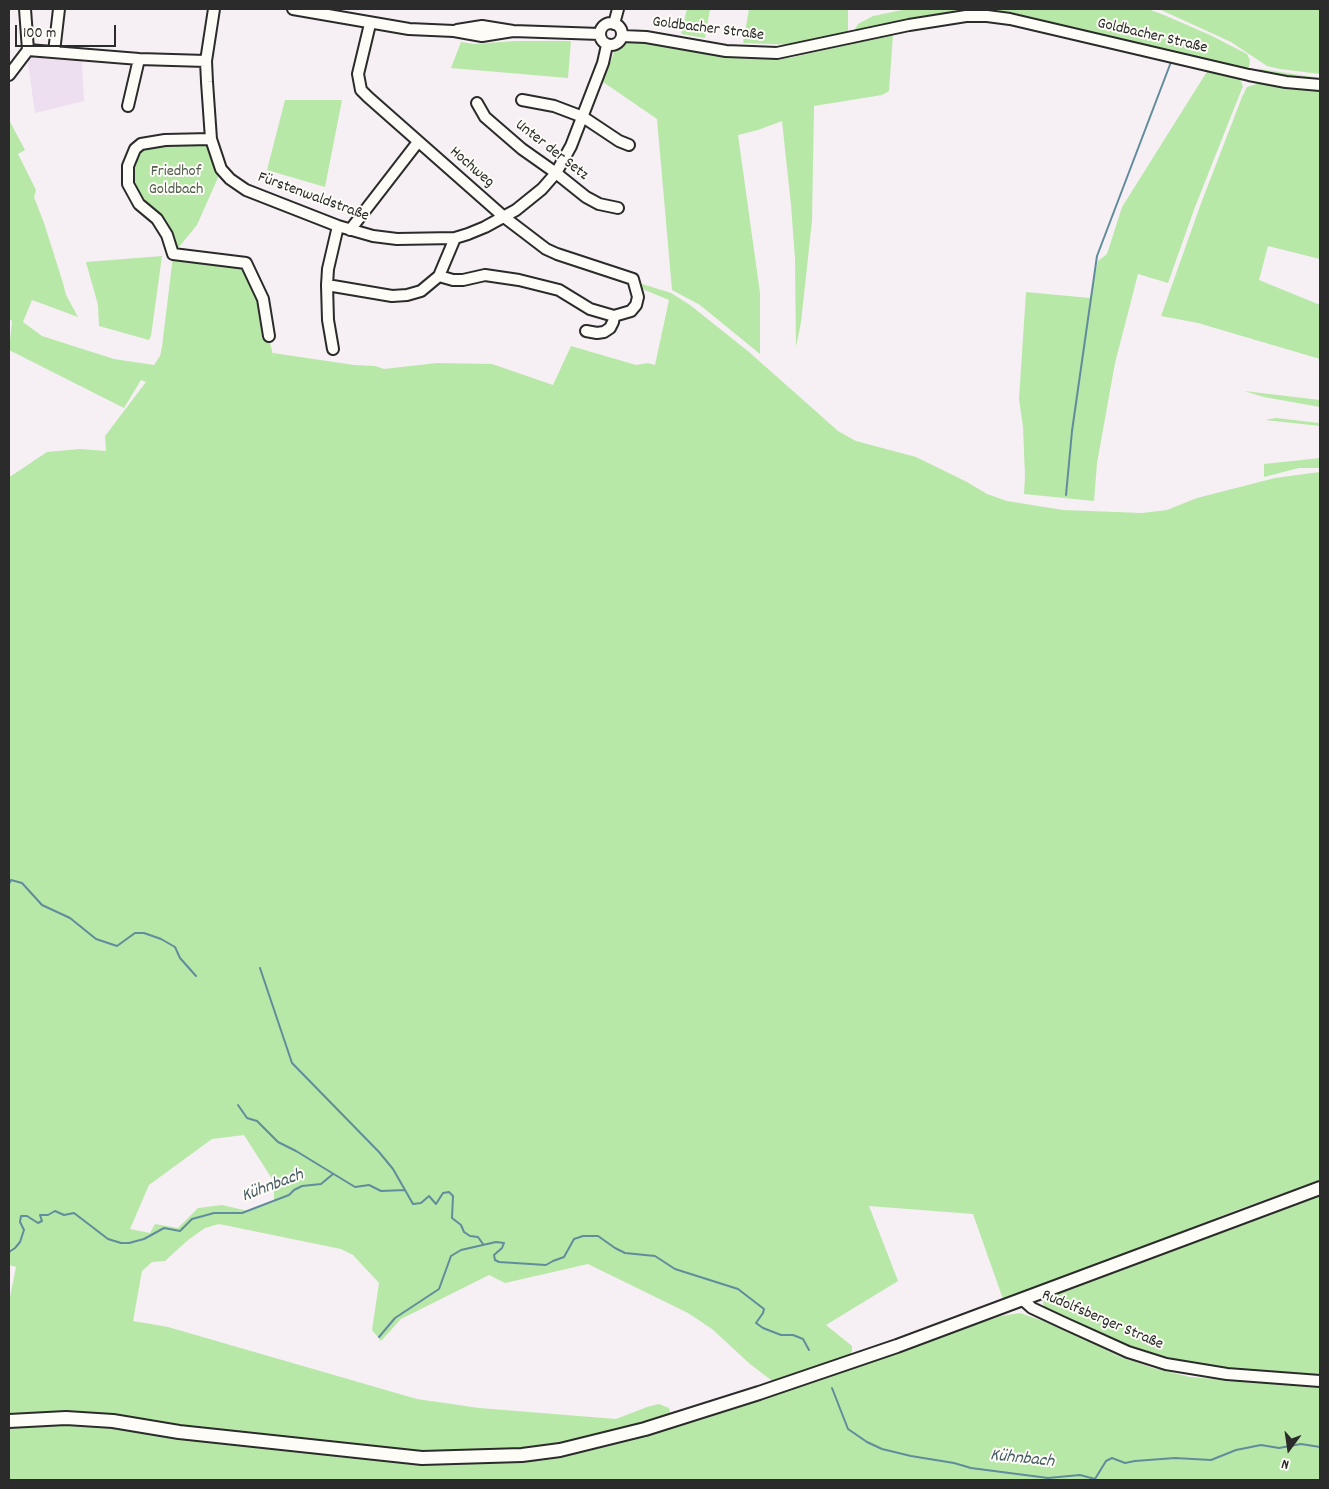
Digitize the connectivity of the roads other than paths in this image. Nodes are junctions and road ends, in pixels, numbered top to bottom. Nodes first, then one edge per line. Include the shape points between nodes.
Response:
1 (26, 9) edge
2 (59, 9) edge
3 (214, 9) edge
4 (293, 9) edge
5 (618, 9) edge
6 (370, 24) junction
7 (614, 24) junction
8 (600, 34) junction
9 (622, 36) junction
10 (607, 45) junction
11 (28, 50) junction
12 (54, 52) junction
13 (138, 59) junction
14 (206, 62) junction
15 (9, 75) edge
16 (1320, 85) edge
17 (522, 100) dead end
18 (477, 103) dead end
19 (128, 106) dead end
20 (583, 117) junction
21 (211, 139) junction
22 (418, 142) junction
23 (629, 144) dead end
24 (556, 173) junction
25 (618, 208) dead end
26 (504, 217) junction
27 (338, 226) junction
28 (350, 230) junction
29 (456, 238) junction
30 (439, 276) junction
31 (327, 285) junction
32 (614, 316) junction
33 (586, 332) dead end
34 (269, 336) dead end
35 (333, 350) dead end
36 (1320, 1188) edge
37 (1023, 1300) junction
38 (1320, 1381) edge
39 (9, 1421) edge

1 - 11 street
2 - 12 street
3 - 14 street, Fürstenwaldstraße
4 - 6 street
5 - 7 street
6 - 8 street via 482,36 513,31
6 - 22 street, Hochweg via 358,74 360,90
7 - 8 street via 604,25
7 - 9 street
8 - 10 street
9 - 10 street via 616,44
9 - 16 street, Goldbacher Straße via 726,51 778,53 909,25 987,16 1249,75
10 - 20 street, Fürstenwaldstraße
11 - 12 street
11 - 15 street
12 - 13 street
13 - 14 street
13 - 19 street
14 - 21 street, Fürstenwaldstraße
17 - 20 street via 554,106
18 - 24 street, Unter der Setz via 485,117 522,150
20 - 23 street via 618,141
20 - 24 street, Fürstenwaldstraße
21 - 27 street, Fürstenwaldstraße via 217,162 230,179 246,190
21 - 34 street via 141,144 135,149 128,166 128,184 139,204 157,219 173,254 246,263 263,299
22 - 26 street, Hochweg
22 - 28 street
24 - 25 street, Unter der Setz via 598,204
24 - 26 street, Fürstenwaldstraße via 542,189
26 - 29 street, Fürstenwaldstraße
26 - 32 street, Hochweg via 546,249 633,279 638,297 636,305 631,311
27 - 28 street, Fürstenwaldstraße
27 - 31 street
28 - 29 street, Fürstenwaldstraße via 397,239
29 - 30 street
30 - 31 street via 421,291 407,295 392,296
30 - 32 street via 463,280 485,275 519,280 558,290 590,309
31 - 35 street
32 - 33 street via 614,322 604,332
36 - 37 main road
37 - 38 street, Rudolfsberger Straße via 1032,1308 1072,1327 1128,1352 1166,1364 1227,1374
37 - 39 main road via 645,1429 568,1448 522,1455 422,1458 179,1432 114,1421 66,1418

